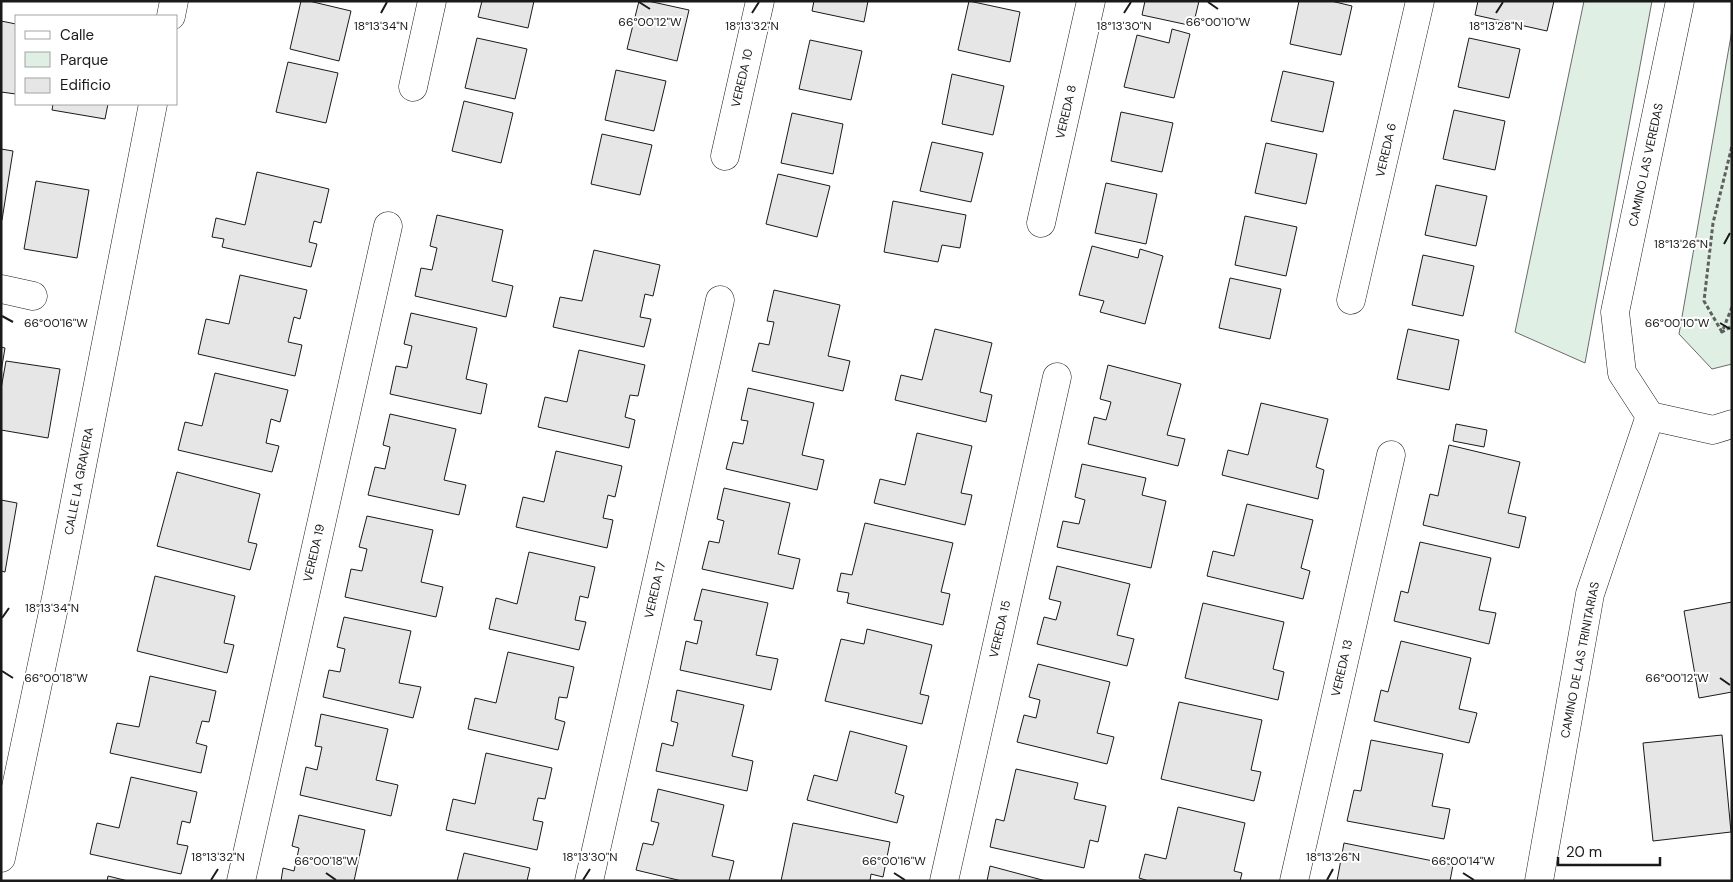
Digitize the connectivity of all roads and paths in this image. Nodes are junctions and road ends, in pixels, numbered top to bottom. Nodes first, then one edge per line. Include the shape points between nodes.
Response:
1 (174, 1) edge
2 (432, 1) edge
3 (760, 1) edge
4 (1091, 1) edge
5 (1420, 1) edge
6 (1680, 1) edge
7 (170, 15) edge
8 (413, 87) dead end
9 (153, 105) edge
10 (1732, 146) edge
11 (725, 156) dead end
12 (1041, 223) dead end
13 (388, 226) dead end
14 (1, 289) edge
15 (33, 296) dead end
16 (720, 300) dead end
17 (1351, 300) dead end
18 (1732, 307) edge
19 (1732, 326) edge
20 (1722, 332) junction
21 (1057, 377) dead end
22 (1650, 416) junction
23 (1732, 424) edge
24 (1391, 455) dead end
25 (1, 858) edge
26 (241, 881) edge
27 (589, 881) edge
28 (944, 881) edge
29 (1294, 881) edge
30 (1539, 881) edge

1 - 7 street
2 - 8 street
3 - 11 street, VEREDA 10
4 - 12 street, VEREDA 8
5 - 17 street, VEREDA 6
6 - 22 street, CAMINO LAS VEREDAS via 1615,312 1622,373
9 - 25 street, CALLE LA GRAVERA via 56,598
10 - 20 path via 1713,223 1704,300
13 - 26 street, VEREDA 19
14 - 15 street
16 - 27 street, VEREDA 17
18 - 20 path
19 - 20 path
21 - 28 street, VEREDA 15
22 - 23 street via 1713,430
22 - 30 street, CAMINO DE LAS TRINITARIAS via 1590,594
24 - 29 street, VEREDA 13

